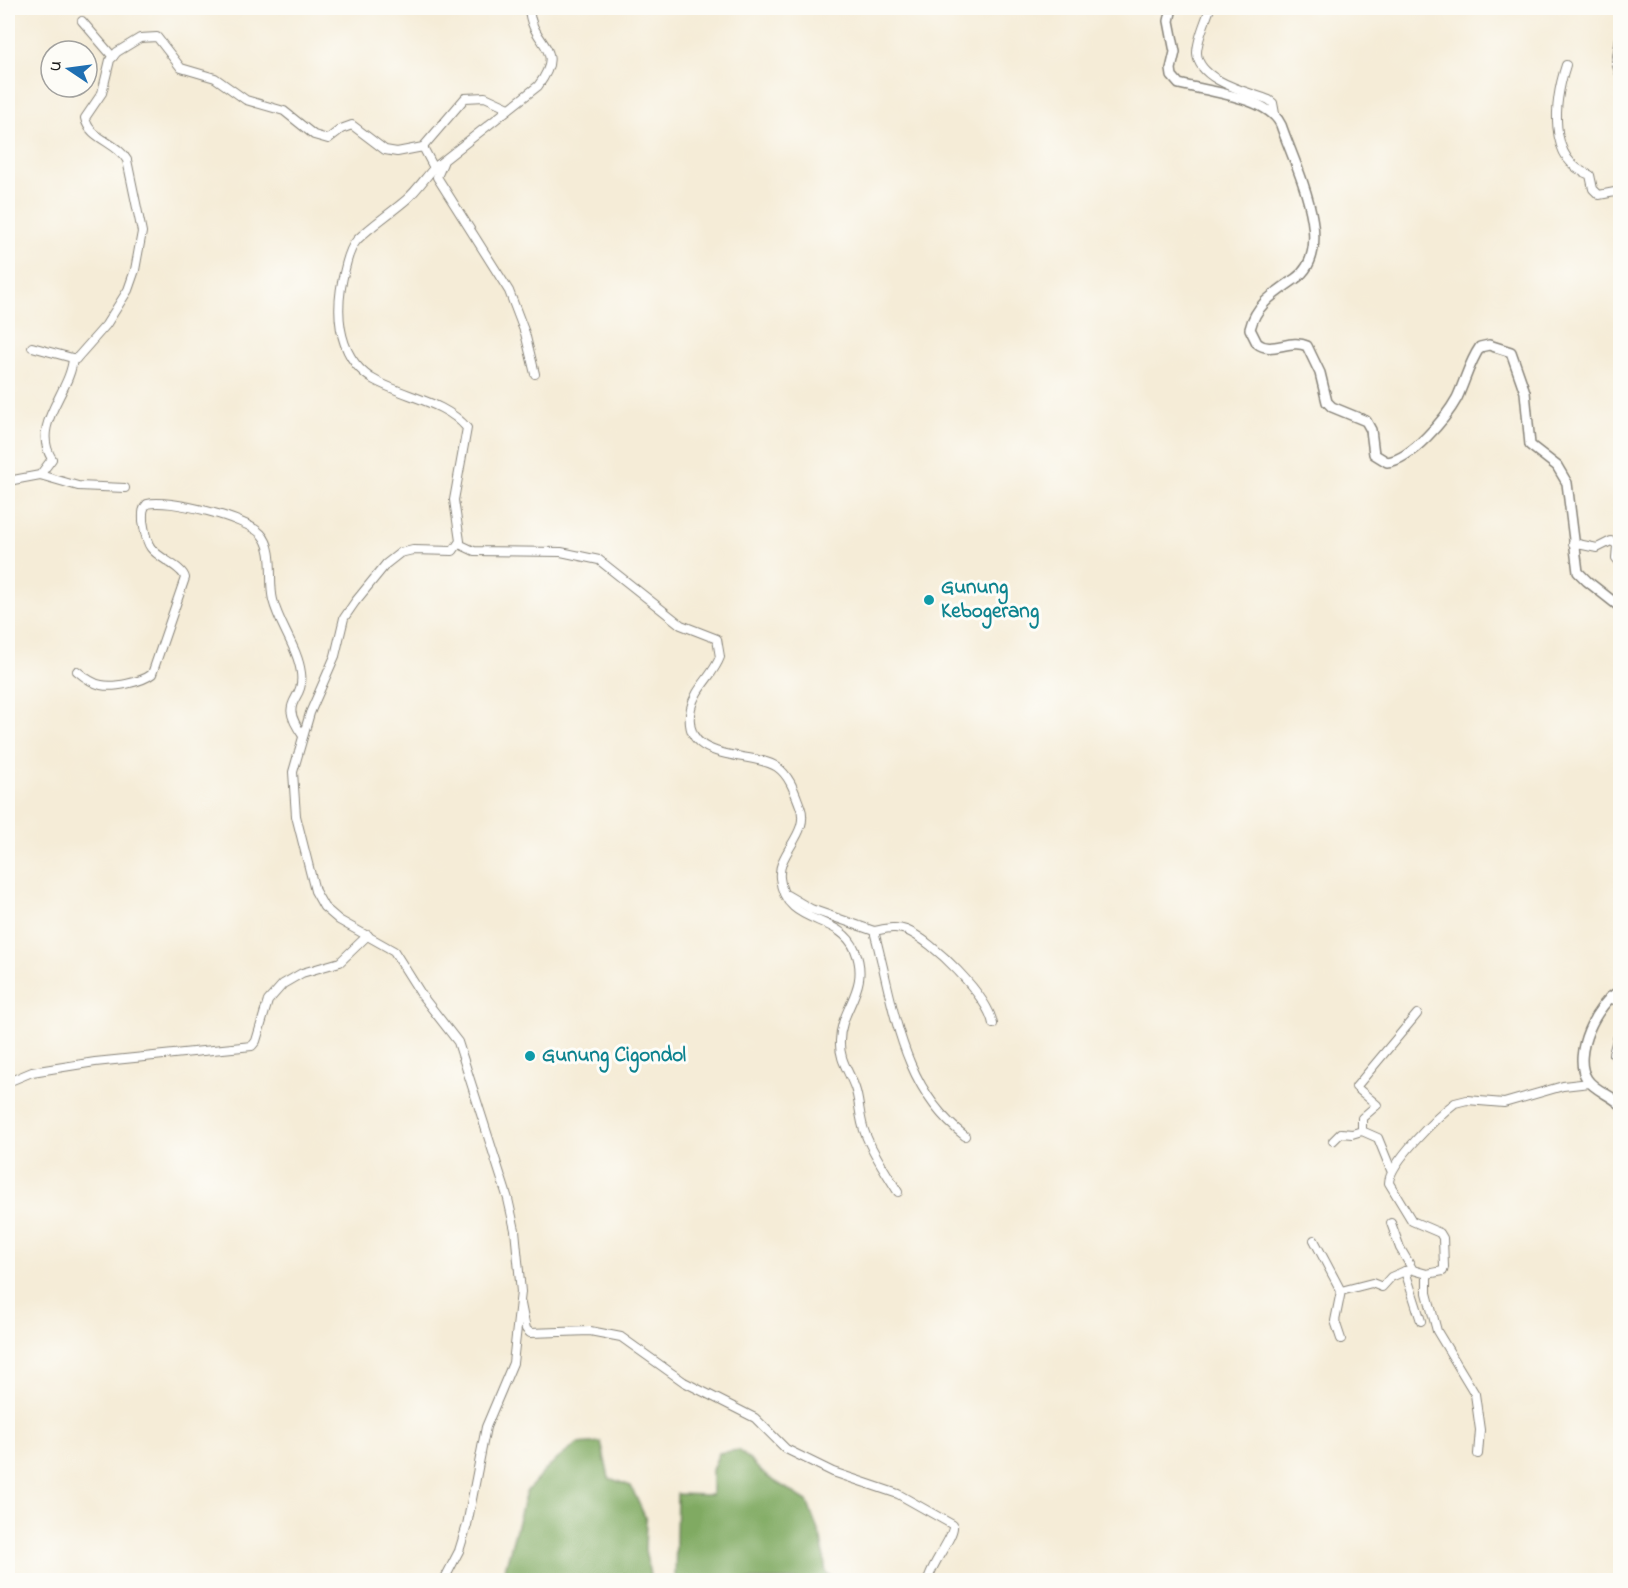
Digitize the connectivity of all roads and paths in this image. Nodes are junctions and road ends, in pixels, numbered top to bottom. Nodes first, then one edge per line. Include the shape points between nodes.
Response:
1 (529, 8) edge
2 (1172, 8) edge
3 (1210, 8) edge
4 (82, 21) dead end
5 (1620, 37) edge
6 (112, 57) junction
7 (1566, 65) dead end
8 (1620, 75) edge
9 (509, 108) junction
10 (1275, 114) junction
11 (423, 147) junction
12 (456, 149) junction
13 (434, 168) junction
14 (1620, 191) edge
15 (32, 347) dead end
16 (76, 359) junction
17 (535, 374) dead end
18 (40, 475) junction
19 (8, 481) edge
20 (125, 488) dead end
21 (1573, 543) junction
22 (459, 544) junction
23 (1619, 546) edge
24 (1620, 563) edge
25 (1620, 607) edge
26 (77, 671) dead end
27 (303, 736) junction
28 (786, 894) junction
29 (874, 931) junction
30 (369, 935) junction
31 (1620, 991) edge
32 (1609, 997) junction
33 (1620, 1003) edge
34 (1416, 1014) dead end
35 (993, 1024) dead end
36 (1619, 1032) edge
37 (1620, 1059) edge
38 (8, 1082) edge
39 (1590, 1083) junction
40 (1620, 1104) edge
41 (1362, 1131) junction
42 (965, 1136) dead end
43 (1333, 1141) dead end
44 (1391, 1170) junction
45 (898, 1192) dead end
46 (1391, 1223) dead end
47 (1314, 1240) dead end
48 (1409, 1271) junction
49 (1427, 1274) junction
50 (1341, 1291) junction
51 (520, 1302) junction
52 (1421, 1321) dead end
53 (1341, 1339) dead end
54 (1478, 1454) dead end
55 (444, 1581) edge
56 (928, 1581) edge

1 - 9 street via 531,27 548,52 548,71 538,86
2 - 10 street via 1175,52 1171,69 1179,84 1244,99
3 - 10 street via 1197,51 1199,62 1216,80 1269,100
4 - 6 street
5 - 8 street via 1616,63
6 - 11 street via 129,43 155,37 181,68 215,78 246,100 284,111 320,139 328,139 352,125 385,150
6 - 16 street via 102,93 85,118 88,129 128,160 142,240 128,290 106,325
7 - 14 street via 1556,100 1556,120 1564,152 1580,171 1590,175 1593,189 1599,195
9 - 11 street via 485,97 465,98
9 - 12 street
10 - 21 street via 1313,215 1313,248 1302,274 1262,304 1250,329 1257,344 1268,348 1298,343 1307,346 1320,373 1327,402 1366,422 1374,454 1387,462 1408,454 1441,420 1456,400 1480,347 1504,348 1514,357 1523,383 1530,445 1557,466 1567,483
11 - 13 street
12 - 13 street
12 - 17 street via 441,164 437,177 509,291
13 - 22 street via 409,197 357,241 341,284 339,316 345,346 370,377 445,410 467,428 454,500
15 - 16 street
16 - 18 street via 73,358 46,427 46,449 52,459
18 - 19 street
18 - 20 street via 84,487
21 - 23 street via 1597,548 1611,541
21 - 25 street via 1576,567 1582,577
22 - 27 street via 451,551 414,550 396,556 355,602 344,618 335,656
22 - 28 street via 474,551 561,552 599,560 681,625 715,637 720,657 694,698 692,726 700,741 711,750 772,764 792,786 802,818 780,873
23 - 24 street via 1616,558
26 - 27 street via 104,686 152,674 185,578 183,572 150,547 143,511 147,504 155,502 197,509 252,527 266,541 273,601 301,673 290,709 291,718
27 - 30 street via 293,780 296,816 311,881 331,913
28 - 29 street via 810,909
28 - 45 street via 796,911 830,925 855,948 858,987 841,1031 841,1056 857,1096 865,1133
29 - 35 street via 908,931 945,957 989,1009
29 - 42 street via 906,1056 937,1110
30 - 38 street via 340,962 302,973 283,984 268,1001 252,1046 86,1064 32,1072
30 - 51 street via 398,954 462,1051 512,1215 521,1279
31 - 32 street
32 - 33 street
32 - 39 street via 1585,1040 1584,1070
34 - 41 street via 1356,1088 1377,1105 1362,1118
36 - 37 street via 1613,1054
39 - 40 street
39 - 44 street via 1563,1086 1504,1103 1455,1103 1402,1154
41 - 43 street via 1341,1133
41 - 44 street via 1378,1138
44 - 49 street via 1389,1183 1413,1221 1443,1238 1444,1267 1437,1274
46 - 48 street
47 - 50 street
48 - 49 street
48 - 50 street via 1391,1277 1382,1287 1372,1283
48 - 52 street
49 - 54 street via 1427,1293 1437,1331 1475,1394 1480,1430
50 - 53 street via 1335,1321
51 - 55 street via 513,1363 486,1427 459,1551
51 - 56 street via 530,1333 590,1330 621,1337 684,1382 754,1418 801,1458 898,1494 953,1525 952,1535 935,1559

